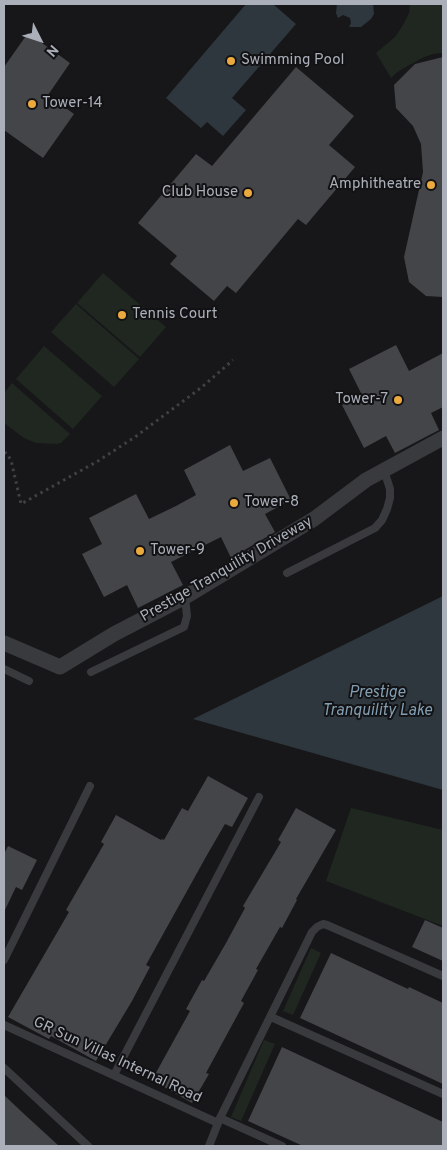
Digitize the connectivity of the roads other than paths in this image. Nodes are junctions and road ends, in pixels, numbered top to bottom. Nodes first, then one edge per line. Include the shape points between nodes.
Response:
1 (443, 438) edge
2 (384, 470) junction
3 (287, 573) dead end
4 (185, 597) junction
5 (4, 643) edge
6 (4, 669) edge
7 (91, 672) dead end
8 (29, 681) dead end
9 (90, 786) dead end
10 (259, 797) dead end
11 (4, 960) edge
12 (443, 976) edge
13 (271, 1017) junction
14 (4, 1025) edge
15 (4, 1068) edge
16 (114, 1075) junction
17 (443, 1094) edge
18 (219, 1121) junction
19 (88, 1146) edge
20 (209, 1146) edge
21 (282, 1146) edge

1 - 2 street, Prestige Tranquility Driveway
2 - 3 lane via 390,498 387,510 375,528
2 - 4 street, Prestige Tranquility Driveway via 314,519
4 - 5 street, Prestige Tranquility Driveway via 60,666
4 - 7 lane via 187,616 184,627
6 - 8 lane
9 - 11 lane
10 - 16 lane
12 - 13 lane via 323,924 312,932
13 - 17 lane
13 - 18 lane
14 - 16 lane, GR Sun Villas Internal Road
15 - 19 lane
16 - 18 lane, GR Sun Villas Internal Road
18 - 20 lane
18 - 21 lane, GR Sun Villas Internal Road

